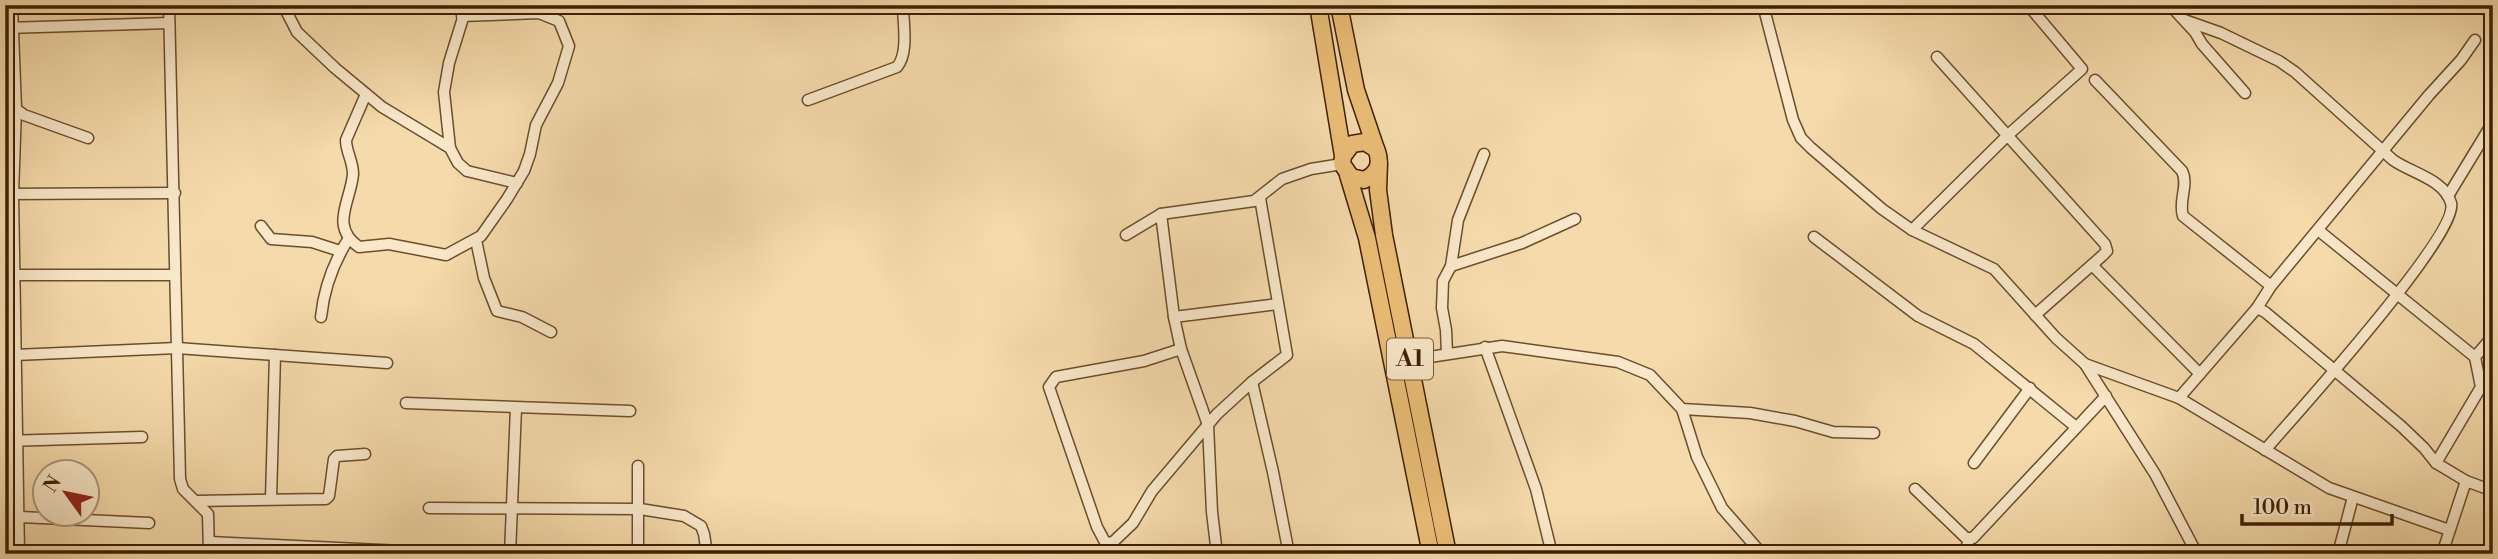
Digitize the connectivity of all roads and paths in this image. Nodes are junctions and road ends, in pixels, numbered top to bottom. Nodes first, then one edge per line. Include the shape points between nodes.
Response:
1 (12, 5) edge
2 (169, 5) edge
3 (283, 5) edge
4 (467, 5) edge
5 (903, 5) edge
6 (1318, 5) edge
7 (1339, 5) edge
8 (1763, 5) edge
9 (2028, 5) edge
10 (2170, 5) edge
11 (462, 16) junction
12 (2187, 21) junction
13 (169, 23) junction
14 (8, 28) edge
15 (2475, 40) dead end
16 (1937, 57) dead end
17 (2095, 80) dead end
18 (2245, 93) dead end
19 (366, 94) junction
20 (808, 100) dead end
21 (10, 110) edge
22 (2493, 122) edge
23 (2008, 135) junction
24 (88, 138) dead end
25 (450, 148) junction
26 (2385, 151) junction
27 (1484, 155) dead end
28 (1377, 156) junction
29 (1344, 165) junction
30 (517, 183) junction
31 (175, 193) junction
32 (9, 194) edge
33 (2448, 196) junction
34 (1260, 198) junction
35 (1161, 214) junction
36 (1575, 219) dead end
37 (261, 226) dead end
38 (1912, 230) junction
39 (2318, 230) junction
40 (1126, 235) dead end
41 (1814, 237) dead end
42 (349, 238) junction
43 (476, 240) junction
44 (340, 251) junction
45 (2092, 265) junction
46 (1451, 266) junction
47 (10, 275) edge
48 (175, 275) junction
49 (2271, 286) junction
50 (2398, 294) junction
51 (1278, 304) junction
52 (2257, 308) junction
53 (2035, 315) junction
54 (321, 317) dead end
55 (1174, 317) junction
56 (551, 331) dead end
57 (2493, 336) edge
58 (1485, 347) junction
59 (177, 348) junction
60 (1181, 349) junction
61 (10, 354) edge
62 (1447, 354) junction
63 (275, 355) junction
64 (2476, 357) junction
65 (1410, 360) junction
66 (387, 363) dead end
67 (2085, 364) junction
68 (2333, 371) junction
69 (2200, 374) junction
70 (1252, 382) junction
71 (2481, 387) junction
72 (2493, 387) edge
73 (2030, 388) junction
74 (2106, 396) junction
75 (2179, 398) junction
76 (406, 403) dead end
77 (516, 408) junction
78 (1682, 409) junction
79 (631, 411) dead end
80 (1209, 425) junction
81 (2076, 427) junction
82 (1874, 433) dead end
83 (142, 437) dead end
84 (5, 441) edge
85 (18, 441) junction
86 (2265, 450) junction
87 (365, 454) dead end
88 (1974, 463) dead end
89 (2436, 463) junction
90 (638, 466) dead end
91 (2466, 481) junction
92 (1915, 489) dead end
93 (2493, 491) edge
94 (2353, 496) junction
95 (271, 499) junction
96 (196, 502) junction
97 (429, 508) dead end
98 (513, 508) junction
99 (640, 509) junction
100 (20, 517) junction
101 (149, 523) dead end
102 (2449, 530) junction
103 (1969, 540) junction
104 (210, 542) junction
105 (1111, 548) edge
106 (402, 551) dead end
107 (359, 552) edge
108 (19, 554) edge
109 (209, 554) edge
110 (510, 554) edge
111 (638, 554) edge
112 (707, 554) edge
113 (1217, 554) edge
114 (1289, 554) edge
115 (1431, 554) edge
116 (1448, 554) edge
117 (1552, 554) edge
118 (1762, 554) edge
119 (1964, 554) edge
120 (2197, 554) edge
121 (2338, 554) edge
122 (2442, 554) edge

1 - 14 street
2 - 13 street
3 - 19 street via 307,42
4 - 11 street
5 - 20 street via 902,62 897,67
6 - 29 highway, A1
7 - 28 highway, A1 via 1356,90
8 - 38 street via 1784,92 1801,138
9 - 23 street via 2082,69
10 - 12 street
11 - 25 street via 444,92
11 - 30 street via 547,14 559,21 567,36 569,46 558,83 536,125 528,161
12 - 18 street
12 - 26 street via 2221,33 2295,72
13 - 14 street
13 - 31 street
14 - 21 street
15 - 26 street
16 - 23 street
17 - 49 street via 2182,171 2183,216
19 - 25 street
19 - 42 street via 346,140 352,162 343,216
21 - 24 street
21 - 32 street
22 - 33 street
23 - 38 street
23 - 45 street via 2105,244 2107,251
25 - 30 street via 467,171
26 - 33 street
26 - 39 street
27 - 46 street via 1458,220
28 - 29 highway via 1371,145 1358,142 1347,148
28 - 29 highway via 1377,170 1370,177 1357,180
28 - 65 highway, A1 via 1380,212
29 - 34 street via 1282,179
29 - 115 highway, A1 via 1367,238
30 - 43 street
31 - 32 street
31 - 48 street
32 - 47 street
33 - 50 street via 2452,209 2445,227
34 - 35 street
34 - 51 street
35 - 40 street
35 - 55 street
36 - 46 street via 1522,243
37 - 44 street via 271,239 312,242
38 - 53 street via 1994,269
39 - 49 street
39 - 50 street
41 - 73 street via 1919,316 1974,344
42 - 43 street via 359,247 389,244 446,255
42 - 44 street
43 - 56 street via 497,311
44 - 54 street via 327,281
45 - 53 street
45 - 69 street
46 - 62 street via 1443,281
47 - 48 street
47 - 61 street
48 - 59 street
49 - 52 street
50 - 64 street
50 - 68 street
51 - 55 street
51 - 70 street via 1287,355
52 - 68 street
52 - 69 street
53 - 67 street
55 - 60 street
57 - 64 street
58 - 62 street
58 - 78 street via 1520,347 1618,362 1650,376
58 - 117 street via 1536,489
59 - 61 street
59 - 63 street
59 - 96 street via 180,480
60 - 80 street
60 - 105 street via 1144,361 1056,377 1049,387 1097,527
61 - 85 street
62 - 65 street
63 - 66 street
63 - 95 street
64 - 71 street
65 - 116 highway, A1
67 - 74 street
67 - 75 street
68 - 86 street
68 - 89 street via 2401,426
69 - 75 street
70 - 80 street
70 - 114 street
71 - 72 street
71 - 89 street
73 - 81 street
73 - 88 street
74 - 81 street
74 - 120 street via 2155,474
75 - 86 street
76 - 77 street
77 - 79 street
77 - 98 street
78 - 82 street via 1750,412 1833,432
78 - 118 street via 1697,457 1722,508
80 - 105 street
80 - 113 street
81 - 103 street
83 - 85 street
84 - 85 street
85 - 100 street
86 - 94 street via 2329,488
87 - 95 street via 334,458 326,499
89 - 91 street
90 - 99 street
91 - 93 street
91 - 102 street
92 - 103 street
94 - 102 street
94 - 121 street
95 - 96 street
96 - 104 street via 208,514
97 - 98 street
98 - 99 street
98 - 110 street
99 - 111 street
99 - 112 street via 695,521 704,534
100 - 101 street
100 - 108 street
102 - 122 street
103 - 119 street
104 - 107 street
104 - 109 street
106 - 107 street

